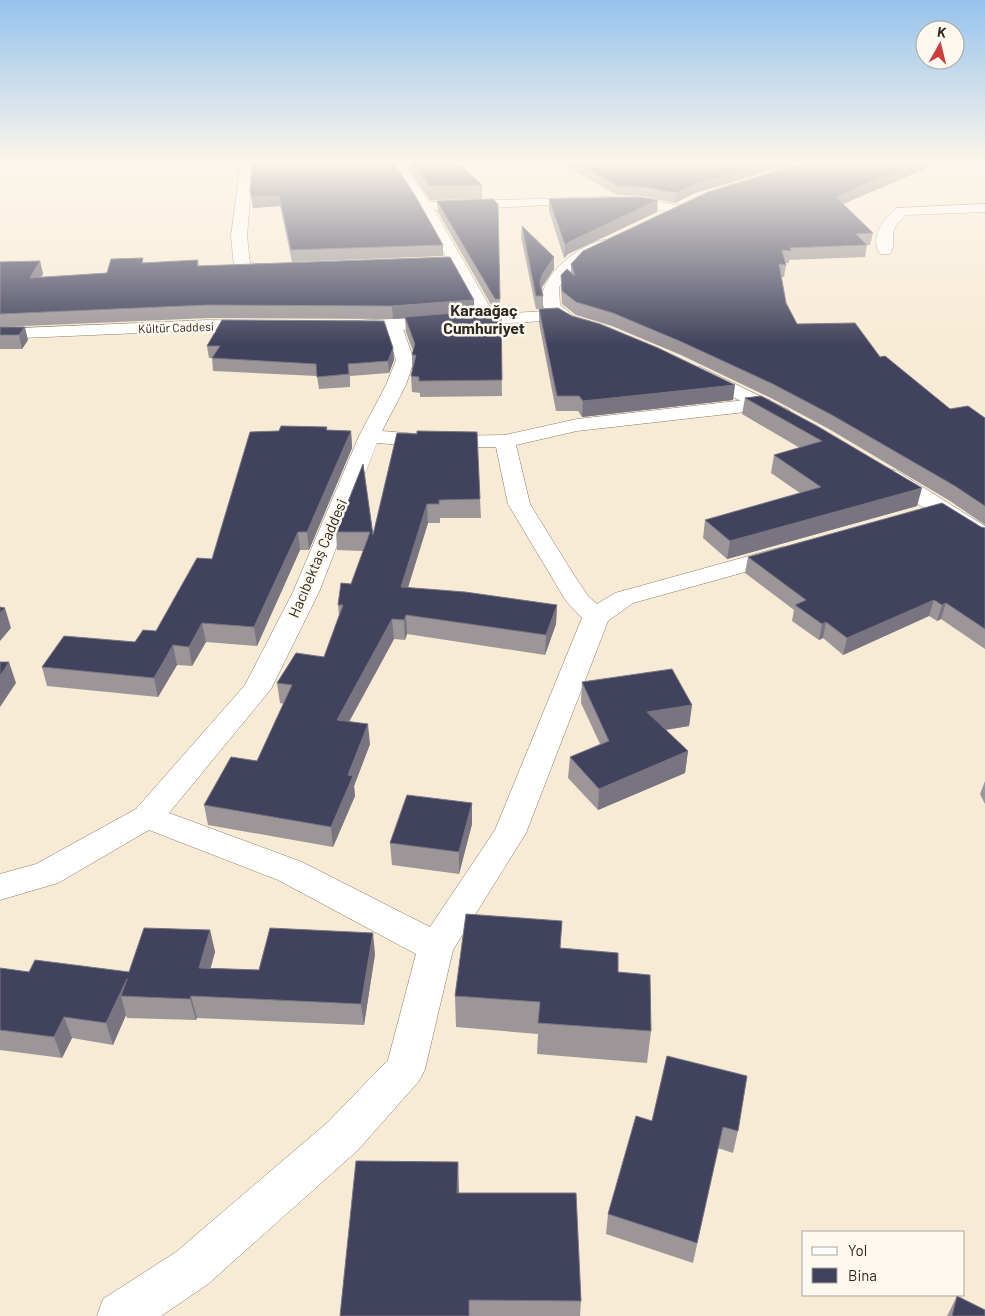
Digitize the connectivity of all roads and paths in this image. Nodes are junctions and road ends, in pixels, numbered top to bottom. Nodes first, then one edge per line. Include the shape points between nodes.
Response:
1 (240, 222) edge
2 (435, 222) edge
3 (890, 222) edge
4 (622, 236) edge
5 (885, 251) dead end
6 (458, 262) junction
7 (438, 263) edge
8 (288, 268) edge
9 (488, 318) junction
10 (566, 318) junction
11 (276, 326) edge
12 (335, 326) edge
13 (393, 326) junction
14 (606, 332) edge
15 (0, 334) edge
16 (681, 364) edge
17 (763, 404) junction
18 (796, 422) edge
19 (369, 436) junction
20 (505, 441) junction
21 (869, 464) edge
22 (942, 508) junction
23 (904, 519) edge
24 (985, 536) edge
25 (811, 546) edge
26 (596, 617) junction
27 (147, 817) junction
28 (0, 887) edge
29 (436, 947) junction
30 (120, 1316) edge

1 - 8 street via 242,267
2 - 6 street
3 - 5 street via 883,238
4 - 10 street via 575,259 551,287 552,307
6 - 7 street
6 - 9 street
9 - 10 street
9 - 13 street
10 - 14 street
11 - 15 street, Kültür Caddesi
12 - 13 street
13 - 19 street, Hacıbektaş Caddesi via 405,360 396,385
16 - 17 street
17 - 18 street
17 - 20 street via 577,425
19 - 20 street via 442,442
19 - 27 street, Hacıbektaş Caddesi via 306,592 257,689
20 - 26 street via 519,504 579,601
21 - 22 street
22 - 23 street
22 - 24 street
25 - 26 street via 624,598
26 - 29 street via 510,833
27 - 28 street, Hacıbektaş Caddesi via 46,874
27 - 29 street via 290,871
29 - 30 street via 405,1070 343,1136 192,1268

